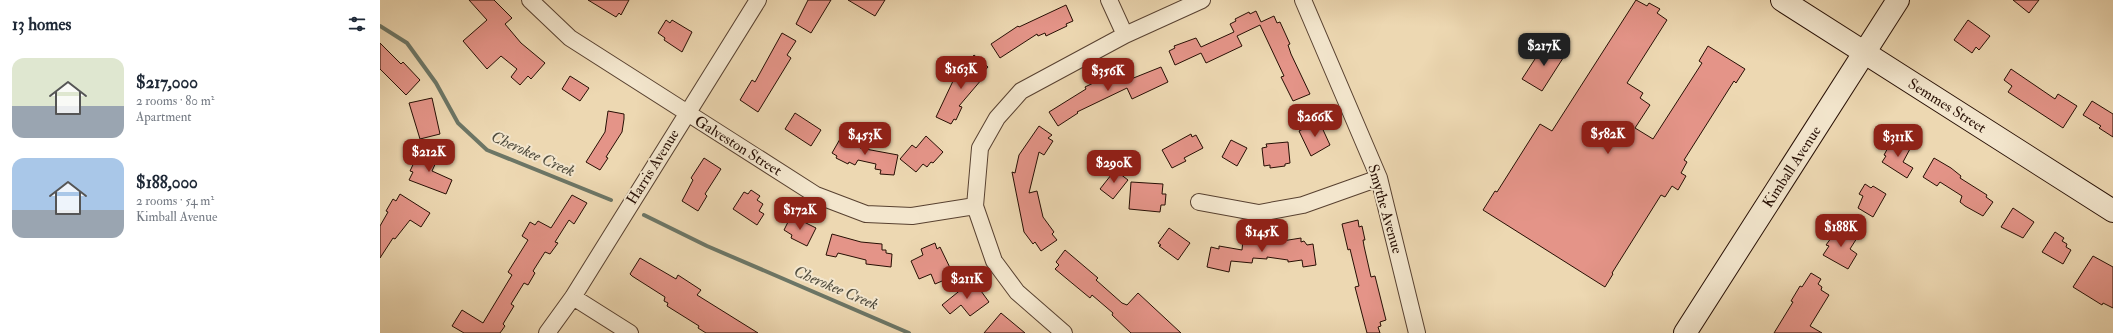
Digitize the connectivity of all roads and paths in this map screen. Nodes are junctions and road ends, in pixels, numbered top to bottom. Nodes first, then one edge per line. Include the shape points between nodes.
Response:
1 (530, 0) edge
2 (758, 0) edge
3 (1109, 0) edge
4 (1202, 0) edge
5 (1303, 0) edge
6 (1782, 0) edge
7 (1898, 0) edge
8 (1125, 35) junction
9 (1865, 54) junction
10 (686, 114) junction
11 (1379, 178) junction
12 (1199, 202) dead end
13 (975, 206) junction
14 (2113, 211) edge
15 (573, 297) junction
16 (547, 333) edge
17 (630, 333) edge
18 (1064, 333) edge
19 (1417, 333) edge
20 (1685, 333) edge

1 - 10 street, Galveston Street via 570,38
2 - 10 street, Harris Avenue
3 - 8 street
4 - 8 street
5 - 11 street, Smythe Avenue
6 - 9 main road, Semmes Street
7 - 9 main road, Kimball Avenue
8 - 13 street via 1020,91 997,118 980,148
9 - 14 main road, Semmes Street
9 - 20 main road, Kimball Avenue
10 - 13 street, Galveston Street via 816,196 866,214 912,216
10 - 15 street, Harris Avenue
11 - 12 street via 1303,205 1259,213
11 - 19 street, Smythe Avenue
13 - 18 street via 994,261 1017,292
15 - 16 street, Harris Avenue
15 - 17 street

